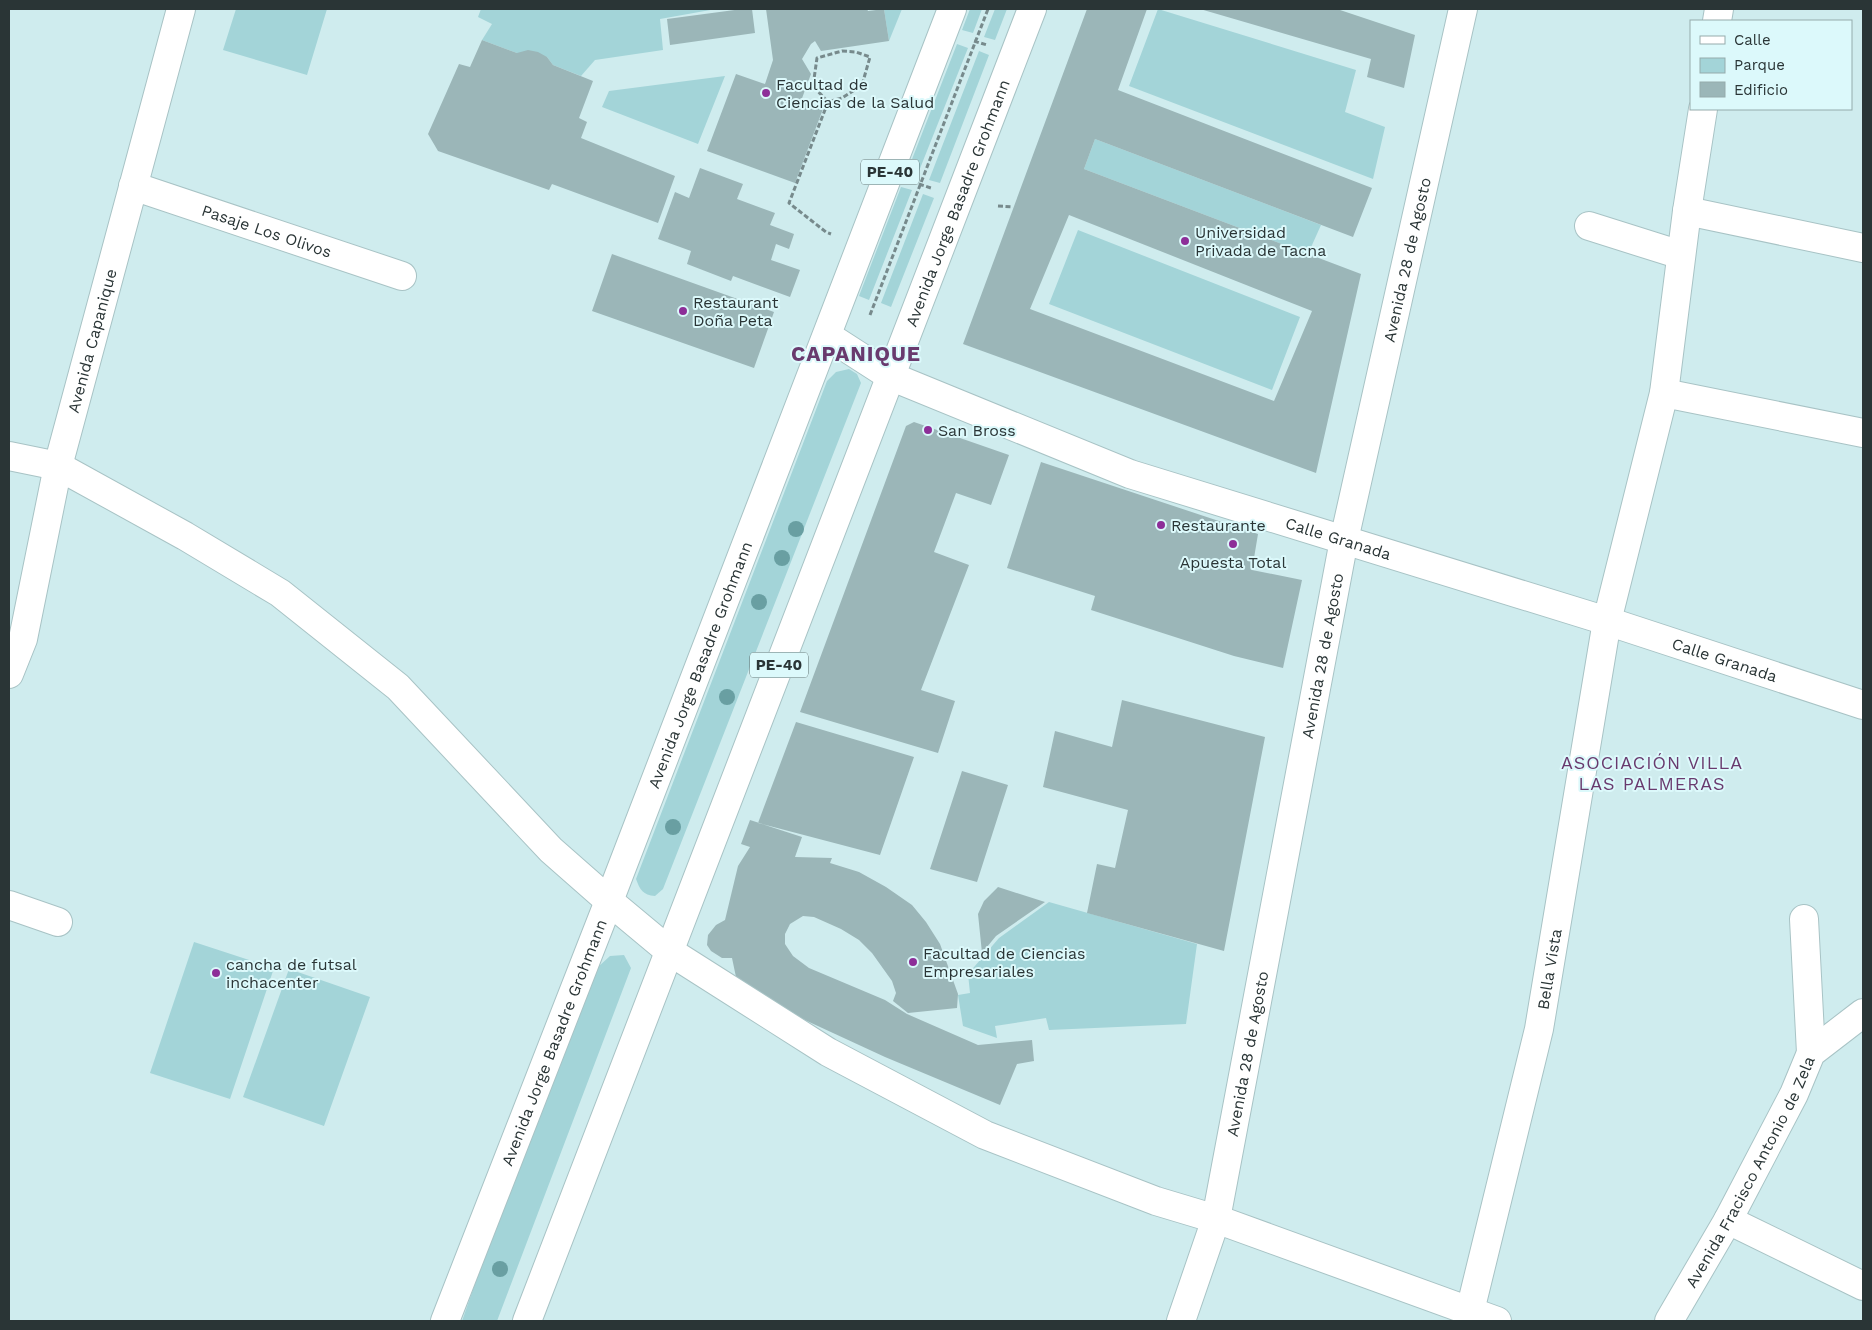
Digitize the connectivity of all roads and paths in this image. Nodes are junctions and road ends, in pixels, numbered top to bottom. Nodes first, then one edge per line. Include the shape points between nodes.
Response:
1 (182, 9) edge
2 (952, 9) edge
3 (988, 9) edge
4 (1032, 9) edge
5 (1463, 9) edge
6 (968, 39) dead end
7 (976, 42) junction
8 (992, 46) dead end
9 (828, 102) junction
10 (1703, 110) edge
11 (912, 182) dead end
12 (920, 184) junction
13 (133, 186) junction
14 (937, 190) dead end
15 (998, 206) dead end
16 (1014, 207) dead end
17 (1687, 211) junction
18 (1589, 226) dead end
19 (830, 234) dead end
20 (1863, 248) edge
21 (1681, 255) junction
22 (402, 276) dead end
23 (870, 315) dead end
24 (828, 336) junction
25 (890, 376) junction
26 (1664, 393) junction
27 (1863, 433) edge
28 (9, 456) edge
29 (58, 466) junction
30 (1344, 540) junction
31 (1607, 621) junction
32 (9, 674) edge
33 (1863, 705) edge
34 (609, 901) junction
35 (9, 905) edge
36 (1804, 920) dead end
37 (58, 922) dead end
38 (669, 951) junction
39 (1863, 1013) edge
40 (1811, 1053) junction
41 (1216, 1219) junction
42 (1728, 1220) junction
43 (1863, 1286) edge
44 (1470, 1312) junction
45 (445, 1321) edge
46 (527, 1321) edge
47 (1181, 1321) edge
48 (1497, 1321) edge
49 (1669, 1321) edge

1 - 13 main road, Avenida Capanique
2 - 24 main road, Avenida Jorge Basadre Grohmann / PE-40
3 - 7 path
4 - 25 main road, Avenida Jorge Basadre Grohmann / PE-40
5 - 30 main road, Avenida 28 de Agosto
6 - 7 path
7 - 8 path
7 - 12 path
9 - 9 path via 813,86 817,58 842,51 870,57 862,85 842,98
9 - 19 path via 789,203
10 - 17 main road, Bella Vista
11 - 12 path
12 - 14 path
12 - 23 path
13 - 22 main road, Pasaje Los Olivos
13 - 29 main road, Avenida Capanique
15 - 16 path
17 - 20 main road
17 - 21 main road, Bella Vista
18 - 21 main road
21 - 26 main road, Bella Vista
24 - 25 main road, Calle Granada
24 - 34 main road, Avenida Jorge Basadre Grohmann / PE-40
25 - 30 main road, Calle Granada via 1130,474
25 - 38 main road, Avenida Jorge Basadre Grohmann / PE-40
26 - 27 main road
26 - 31 main road, Bella Vista
28 - 29 main road
29 - 32 main road, Avenida Capanique via 23,639
29 - 34 main road via 185,536 287,599 398,687 551,850
30 - 31 main road, Calle Granada
30 - 41 main road, Avenida 28 de Agosto
31 - 33 main road, Calle Granada
31 - 44 main road, Bella Vista via 1539,1029
34 - 38 main road
34 - 45 main road, Avenida Jorge Basadre Grohmann / PE-40
35 - 37 main road
36 - 40 main road
38 - 41 main road via 828,1052 985,1135 1156,1201
38 - 46 main road, Avenida Jorge Basadre Grohmann / PE-40
39 - 40 main road, Avenida Fracisco Antonio de Zela
40 - 42 main road, Avenida Fracisco Antonio de Zela via 1794,1094
41 - 44 main road
41 - 47 main road, Avenida 28 de Agosto
42 - 43 main road
42 - 49 main road, Avenida Fracisco Antonio de Zela
44 - 48 main road

